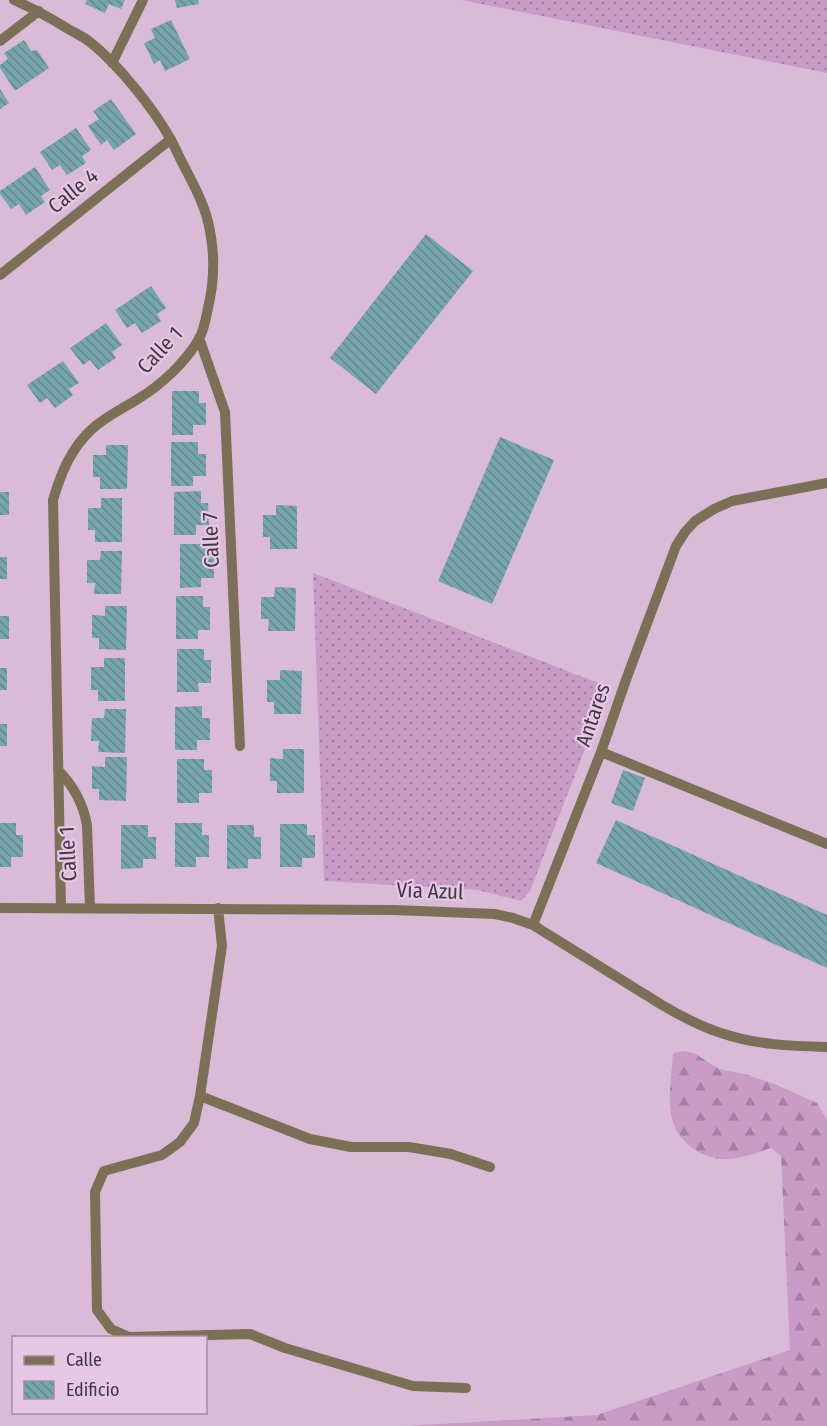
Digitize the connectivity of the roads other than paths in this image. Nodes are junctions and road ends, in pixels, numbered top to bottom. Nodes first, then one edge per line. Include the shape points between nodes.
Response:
1 (14, 0) edge
2 (144, 0) edge
3 (39, 11) junction
4 (0, 40) edge
5 (112, 63) junction
6 (171, 139) junction
7 (0, 275) edge
8 (199, 338) junction
9 (827, 483) edge
10 (240, 746) dead end
11 (601, 752) junction
12 (58, 770) junction
13 (827, 844) edge
14 (0, 908) edge
15 (61, 908) junction
16 (90, 908) junction
17 (218, 908) junction
18 (533, 925) junction
19 (827, 1047) edge
20 (200, 1096) junction
21 (490, 1167) dead end
22 (466, 1388) dead end

1 - 3 street, Calle 1
2 - 5 street
3 - 4 street
3 - 5 street, Calle 1 via 89,41
5 - 6 street, Calle 1
6 - 7 street, Calle 4
6 - 8 street, Calle 1 via 197,190 210,232 213,276 209,308
8 - 10 street, Calle 7 via 225,412
8 - 12 street, Calle 1 via 170,374 90,430 67,461 59,480 53,500
9 - 11 street, Antares via 732,501 695,520 676,546
11 - 13 street
11 - 18 street, Antares
12 - 15 street, Calle 1
12 - 16 street, Calle 1 via 75,790 85,813
14 - 15 street, Vía Azul
15 - 16 street, Vía Azul
16 - 17 street, Vía Azul
17 - 18 street, Vía Azul via 472,912
17 - 20 street via 222,945
18 - 19 street, Vía Azul via 662,1005 719,1033 772,1045
20 - 21 street via 310,1139 351,1147 410,1147 451,1154
20 - 22 street via 194,1123 180,1142 162,1155 104,1172 94,1192 97,1310 111,1329 129,1336 250,1334 413,1386

